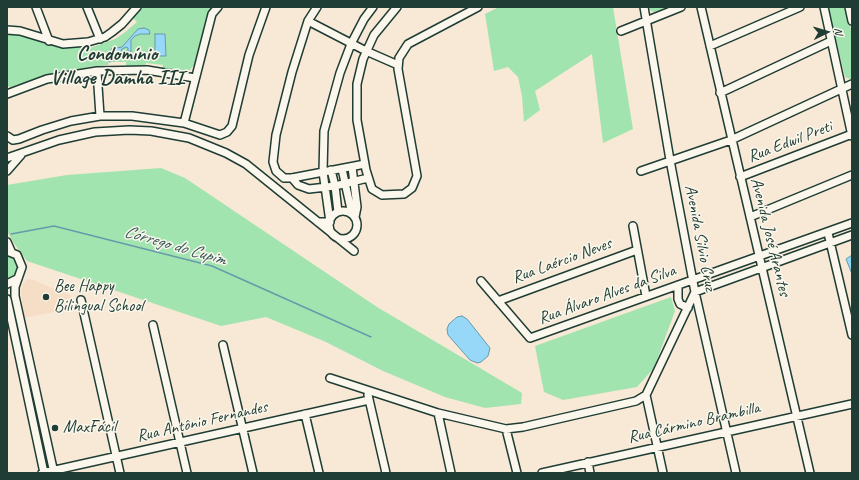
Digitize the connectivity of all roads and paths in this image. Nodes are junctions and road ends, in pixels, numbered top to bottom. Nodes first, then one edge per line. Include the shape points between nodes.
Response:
1 (36, 7) edge
2 (87, 7) edge
3 (137, 7) edge
4 (218, 7) edge
5 (266, 7) edge
6 (317, 7) edge
7 (373, 7) edge
8 (397, 7) edge
9 (478, 7) edge
10 (644, 7) edge
11 (681, 7) edge
12 (701, 7) edge
13 (800, 7) edge
14 (824, 7) edge
15 (849, 7) edge
16 (308, 21) junction
17 (646, 21) junction
18 (852, 21) edge
19 (7, 30) edge
20 (620, 31) dead end
21 (100, 39) junction
22 (49, 41) junction
23 (832, 41) junction
24 (351, 44) junction
25 (710, 46) junction
26 (366, 51) junction
27 (398, 65) junction
28 (97, 71) junction
29 (195, 78) junction
30 (852, 84) edge
31 (842, 88) junction
32 (720, 93) junction
33 (7, 94) edge
34 (100, 116) junction
35 (184, 123) junction
36 (852, 135) edge
37 (7, 136) edge
38 (731, 140) junction
39 (23, 154) junction
40 (7, 158) edge
41 (670, 160) junction
42 (365, 164) junction
43 (352, 167) junction
44 (342, 169) junction
45 (331, 170) junction
46 (7, 171) edge
47 (641, 171) dead end
48 (322, 172) junction
49 (852, 175) edge
50 (740, 177) junction
51 (292, 178) junction
52 (368, 178) junction
53 (354, 182) junction
54 (345, 184) junction
55 (335, 186) junction
56 (326, 188) junction
57 (338, 212) junction
58 (353, 216) junction
59 (750, 217) junction
60 (318, 222) junction
61 (330, 222) junction
62 (852, 223) edge
63 (633, 226) dead end
64 (828, 233) junction
65 (334, 235) junction
66 (852, 235) edge
67 (351, 237) junction
68 (7, 242) edge
69 (831, 242) junction
70 (637, 250) junction
71 (9, 251) edge
72 (759, 257) junction
73 (762, 267) junction
74 (17, 279) junction
75 (481, 281) dead end
76 (693, 281) junction
77 (7, 284) edge
78 (678, 285) junction
79 (695, 292) junction
80 (646, 296) junction
81 (7, 299) edge
82 (81, 300) dead end
83 (498, 301) junction
84 (688, 308) junction
85 (153, 325) dead end
86 (852, 335) edge
87 (223, 345) dead end
88 (330, 378) dead end
89 (367, 390) junction
90 (646, 395) junction
91 (369, 400) junction
92 (852, 404) edge
93 (438, 413) junction
94 (305, 414) junction
95 (796, 415) junction
96 (242, 428) junction
97 (506, 429) junction
98 (727, 432) junction
99 (180, 442) junction
100 (658, 447) junction
101 (116, 456) junction
102 (588, 462) junction
103 (54, 472) edge
104 (44, 473) edge
105 (120, 473) edge
106 (187, 473) edge
107 (253, 473) edge
108 (319, 473) edge
109 (386, 473) edge
110 (451, 473) edge
111 (517, 473) edge
112 (542, 473) edge
113 (590, 473) edge
114 (663, 473) edge
115 (736, 473) edge
116 (810, 473) edge

1 - 22 street
2 - 21 street
3 - 21 street via 122,24
4 - 29 street via 212,14
5 - 35 street via 251,50 232,126 220,135
6 - 16 street
7 - 24 street via 364,18
8 - 26 street via 374,35
9 - 27 street via 408,44 399,58
10 - 17 street, Avenida Silvio Cruz
11 - 17 street
12 - 25 street, Avenida José Arantes
13 - 25 street
14 - 23 street
15 - 18 street
16 - 24 street
16 - 51 street via 276,135 273,162 276,171 284,178
17 - 20 street
17 - 41 street, Avenida Silvio Cruz
19 - 22 street via 20,31
21 - 22 street via 76,44
23 - 31 street
23 - 32 street
24 - 26 street
24 - 48 street via 324,131
25 - 32 street, Avenida José Arantes
26 - 27 street
26 - 42 street via 357,84 357,120
27 - 52 street via 417,176 412,188 404,194 382,195 372,189
28 - 29 street via 147,70
28 - 33 street via 47,79
28 - 34 street
29 - 35 street
30 - 31 street
31 - 36 street
31 - 38 street
32 - 38 street, Avenida José Arantes
34 - 35 street via 132,116
34 - 37 street via 57,125 19,139 13,140
36 - 50 street, Rua Edwil Preti
38 - 41 street
38 - 50 street, Avenida José Arantes
39 - 40 street
39 - 46 street
39 - 60 street via 74,136 112,130 151,131 189,138 246,164
41 - 47 street
41 - 76 street, Avenida Silvio Cruz
42 - 43 street
42 - 52 street
43 - 44 street
43 - 53 street
44 - 45 street
44 - 54 street
45 - 48 street
45 - 55 street
48 - 51 street
48 - 56 street
49 - 59 street
50 - 59 street, Avenida José Arantes
51 - 56 street via 303,187
52 - 53 street
53 - 54 street
53 - 58 street via 357,207
54 - 55 street
54 - 58 street
55 - 56 street
55 - 57 street
56 - 61 street
57 - 58 street via 343,211
57 - 61 street
58 - 67 street via 358,226
59 - 72 street, Avenida José Arantes
60 - 61 street
60 - 65 street
61 - 65 street
62 - 64 street, Rua Álvaro Alves da Silva
63 - 70 street
64 - 69 street
64 - 72 street, Rua Álvaro Alves da Silva
65 - 67 street via 342,239
65 - 67 street via 354,250 350,245
66 - 69 street
68 - 71 street
69 - 73 street
69 - 86 street
70 - 80 street
70 - 83 street, Rua Laércio Neves
71 - 74 street via 17,255 22,267
72 - 73 street, Avenida José Arantes
72 - 76 street, Rua Álvaro Alves da Silva
73 - 79 street
73 - 95 street, Avenida José Arantes
74 - 77 street
74 - 103 street via 15,296
75 - 83 street
76 - 78 street, Rua Álvaro Alves da Silva
76 - 79 street, Avenida Silvio Cruz
78 - 80 street, Rua Álvaro Alves da Silva
78 - 84 street via 680,304
79 - 84 street
79 - 98 street, Avenida Silvio Cruz
80 - 83 street, Rua Álvaro Alves da Silva via 530,338
81 - 104 street
82 - 101 street
84 - 90 street
85 - 99 street
87 - 96 street
88 - 89 street
89 - 91 street
89 - 93 street
90 - 97 street via 636,401
90 - 100 street
91 - 94 street, Rua Antônio Fernandes
91 - 109 street
92 - 95 street, Rua Cármino Brambilla
93 - 97 street
93 - 110 street
94 - 96 street, Rua Antônio Fernandes
94 - 108 street
95 - 98 street, Rua Cármino Brambilla
95 - 116 street, Avenida José Arantes
96 - 99 street, Rua Antônio Fernandes
96 - 107 street
97 - 111 street
98 - 100 street, Rua Cármino Brambilla
98 - 115 street, Avenida Silvio Cruz
99 - 101 street, Rua Antônio Fernandes
99 - 106 street
100 - 102 street, Rua Cármino Brambilla
100 - 114 street
101 - 103 street, Rua Antônio Fernandes
101 - 105 street
102 - 112 street, Rua Cármino Brambilla
102 - 113 street
103 - 104 street, Rua Antônio Fernandes

